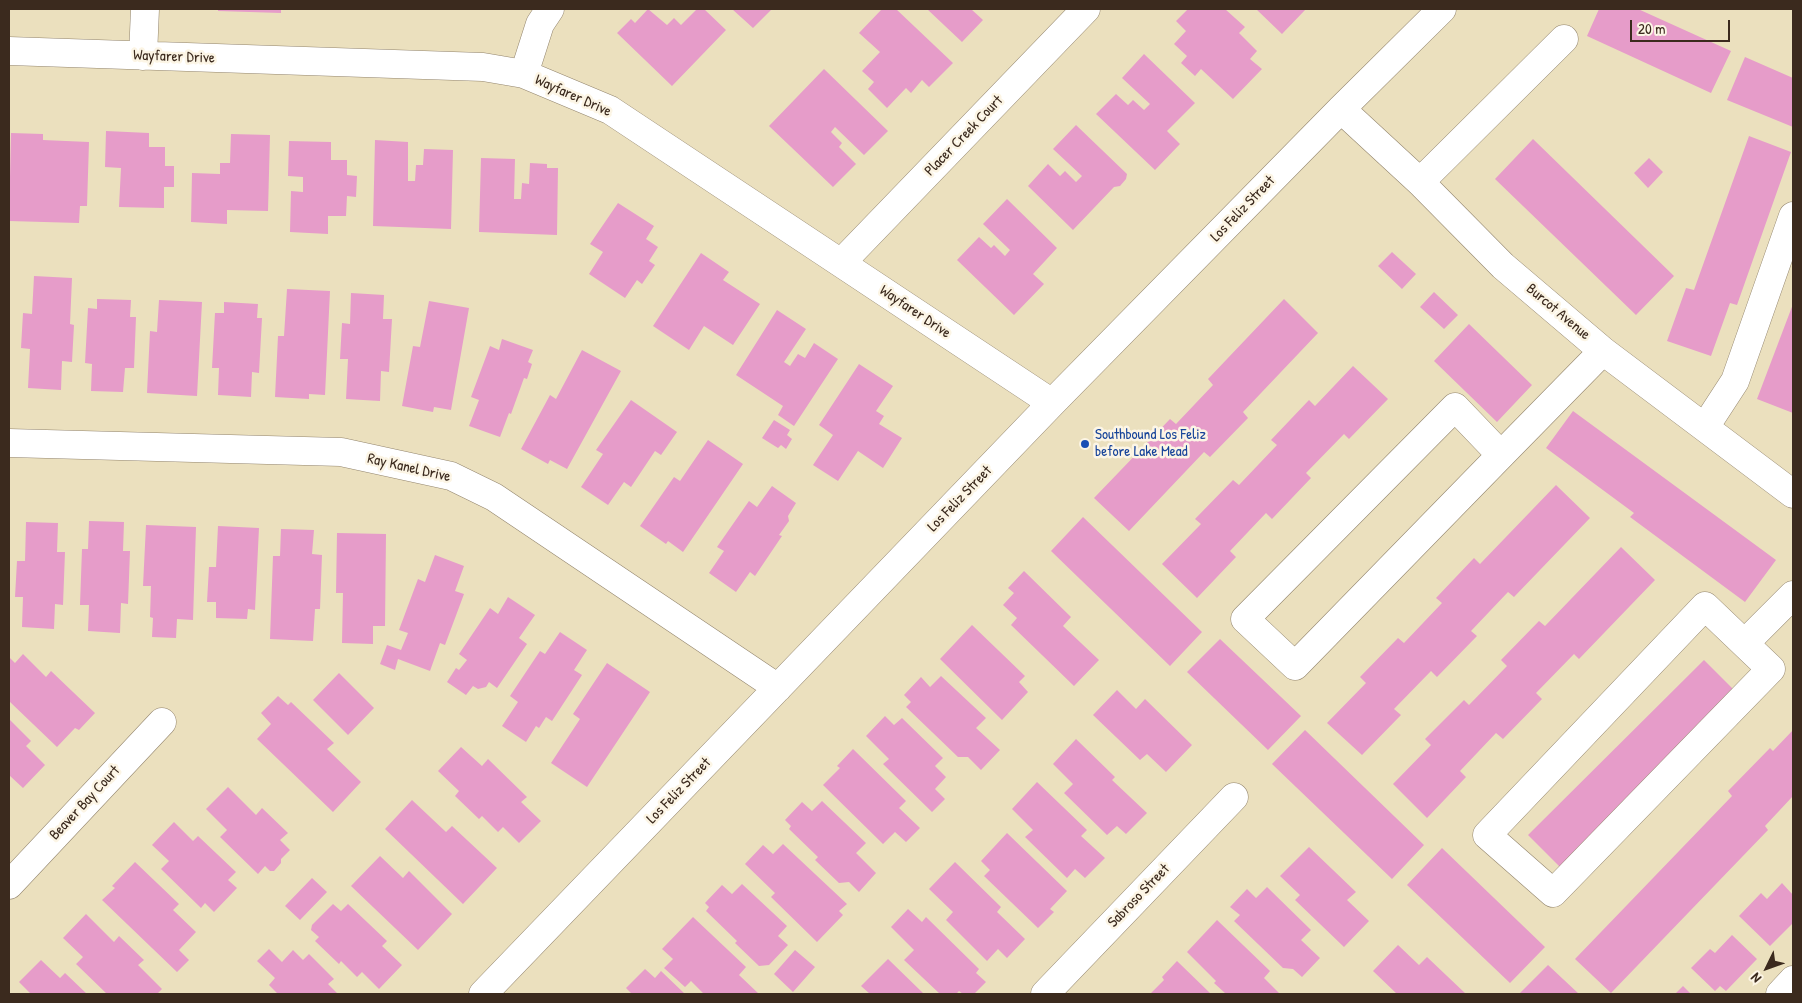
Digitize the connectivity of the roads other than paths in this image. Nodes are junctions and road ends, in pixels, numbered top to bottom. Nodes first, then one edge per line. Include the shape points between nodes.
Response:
1 (145, 9) edge
2 (550, 9) edge
3 (1086, 9) edge
4 (1442, 9) edge
5 (1564, 39) dead end
6 (9, 51) edge
7 (143, 56) junction
8 (524, 74) junction
9 (1341, 109) junction
10 (1420, 182) junction
11 (1793, 216) edge
12 (841, 263) junction
13 (1603, 351) junction
14 (1052, 403) junction
15 (1705, 427) junction
16 (9, 443) edge
17 (1501, 455) junction
18 (1792, 490) edge
19 (1793, 595) edge
20 (1745, 643) junction
21 (778, 688) junction
22 (162, 722) dead end
23 (1234, 797) dead end
24 (9, 885) edge
25 (1793, 980) edge
26 (483, 994) edge
27 (1044, 994) edge
28 (1780, 994) edge

1 - 7 street
2 - 8 street via 540,24
3 - 12 street, Placer Creek Court
4 - 9 street, Los Feliz Street
5 - 10 street
6 - 7 street, Wayfarer Drive
7 - 8 street, Wayfarer Drive via 484,66
8 - 12 street, Wayfarer Drive via 610,110
9 - 10 street, Burcot Avenue
9 - 14 street, Los Feliz Street
10 - 13 street, Burcot Avenue via 1503,266
11 - 15 street via 1735,380
12 - 14 street, Wayfarer Drive
13 - 15 street, Burcot Avenue
13 - 17 street
14 - 21 street, Los Feliz Street
15 - 18 street, Burcot Avenue
16 - 21 street, Ray Kanel Drive via 341,452 451,476 494,497
17 - 17 street via 1294,666 1245,620 1455,407
19 - 20 street
20 - 20 street via 1771,669 1553,893 1487,835 1705,606
21 - 26 street, Los Feliz Street
22 - 24 street, Beaver Bay Court
23 - 27 street, Sabroso Street
25 - 28 street

